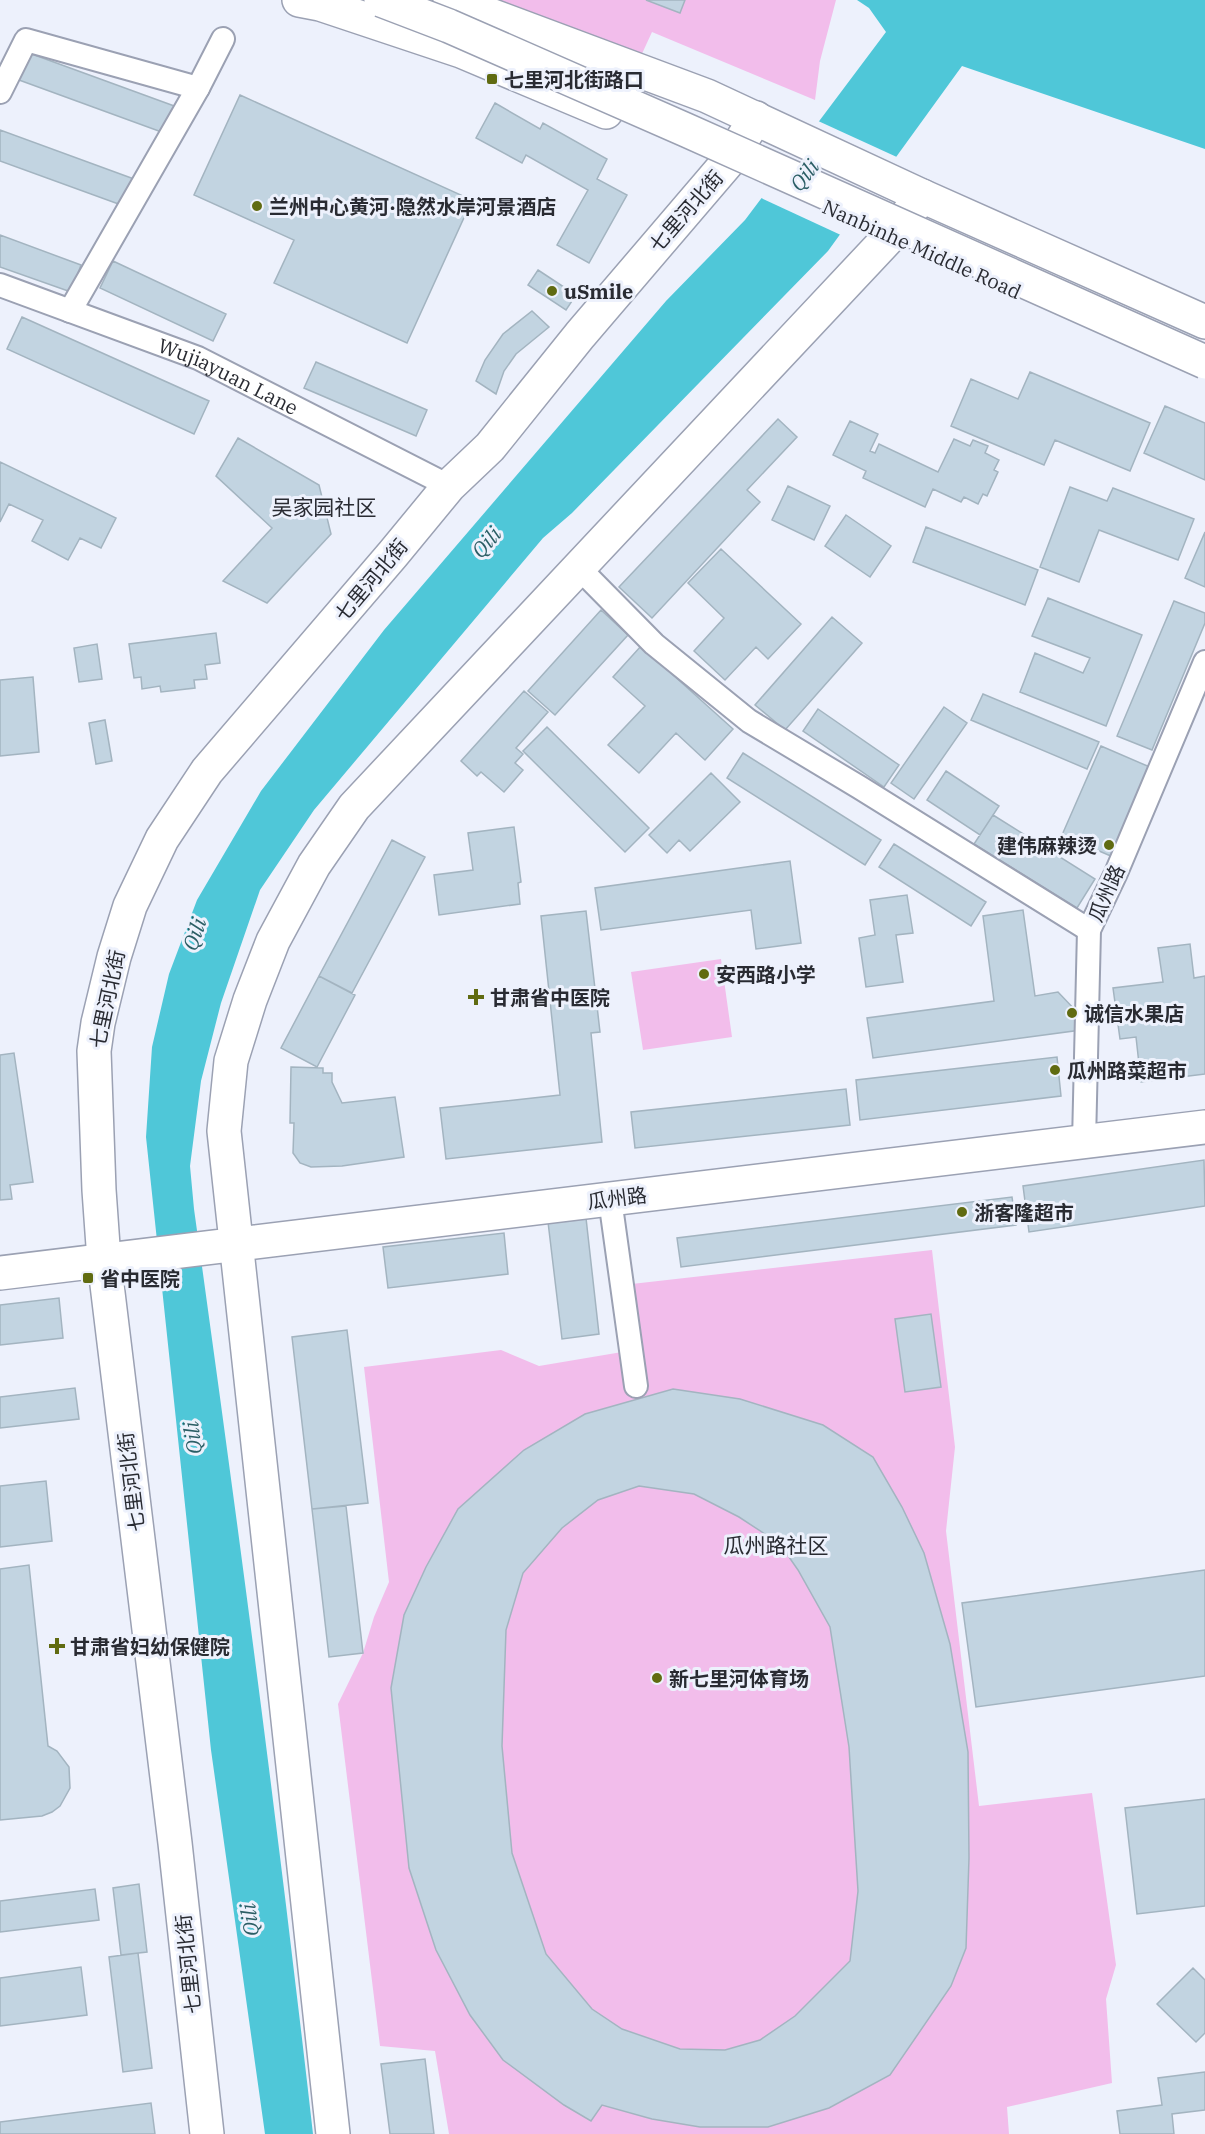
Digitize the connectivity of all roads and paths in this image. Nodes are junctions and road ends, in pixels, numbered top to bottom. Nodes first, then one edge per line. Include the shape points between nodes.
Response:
1 (299, 0) edge
2 (381, 0) edge
3 (450, 0) edge
4 (223, 39) dead end
5 (198, 88) junction
6 (0, 92) edge
7 (756, 118) junction
8 (740, 169) junction
9 (913, 192) junction
10 (879, 228) junction
11 (0, 285) edge
12 (70, 311) junction
13 (1205, 322) edge
14 (1205, 362) edge
15 (1205, 379) edge
16 (449, 486) junction
17 (578, 567) junction
18 (1205, 662) edge
19 (1089, 930) junction
20 (1205, 1127) edge
21 (1084, 1142) junction
22 (610, 1199) junction
23 (221, 1246) junction
24 (104, 1260) junction
25 (0, 1273) edge
26 (636, 1386) dead end
27 (207, 2134) edge
28 (333, 2134) edge

1 - 8 main road, Nanbinhe Middle Road via 460,51
2 - 14 main road, Nanbinhe Middle Road, bridge via 686,129
3 - 7 main road
4 - 5 street
5 - 6 street via 26,40
5 - 12 street
7 - 8 main road, 七里河北街
7 - 9 main road
8 - 10 main road, Nanbinhe Middle Road
8 - 16 main road, 七里河北街 via 580,335 490,447
9 - 10 main road
9 - 13 main road
10 - 15 main road, Nanbinhe Middle Road
10 - 17 main road
11 - 12 street, Wujiayuan Lane
12 - 16 street, Wujiayuan Lane via 198,358
16 - 24 main road, 七里河北街 via 207,771 162,839 130,906 103,1001 94,1051
17 - 19 street via 654,644 749,721
17 - 23 main road via 354,807 314,865 273,941 231,1061 224,1131
18 - 19 street, 瓜州路
19 - 21 street, 瓜州路
20 - 21 main road, 瓜州路
21 - 22 main road, 瓜州路
22 - 23 main road, 瓜州路
22 - 26 street
23 - 24 main road, 瓜州路
23 - 28 main road
24 - 25 main road, 瓜州路
24 - 27 main road, 七里河北街

